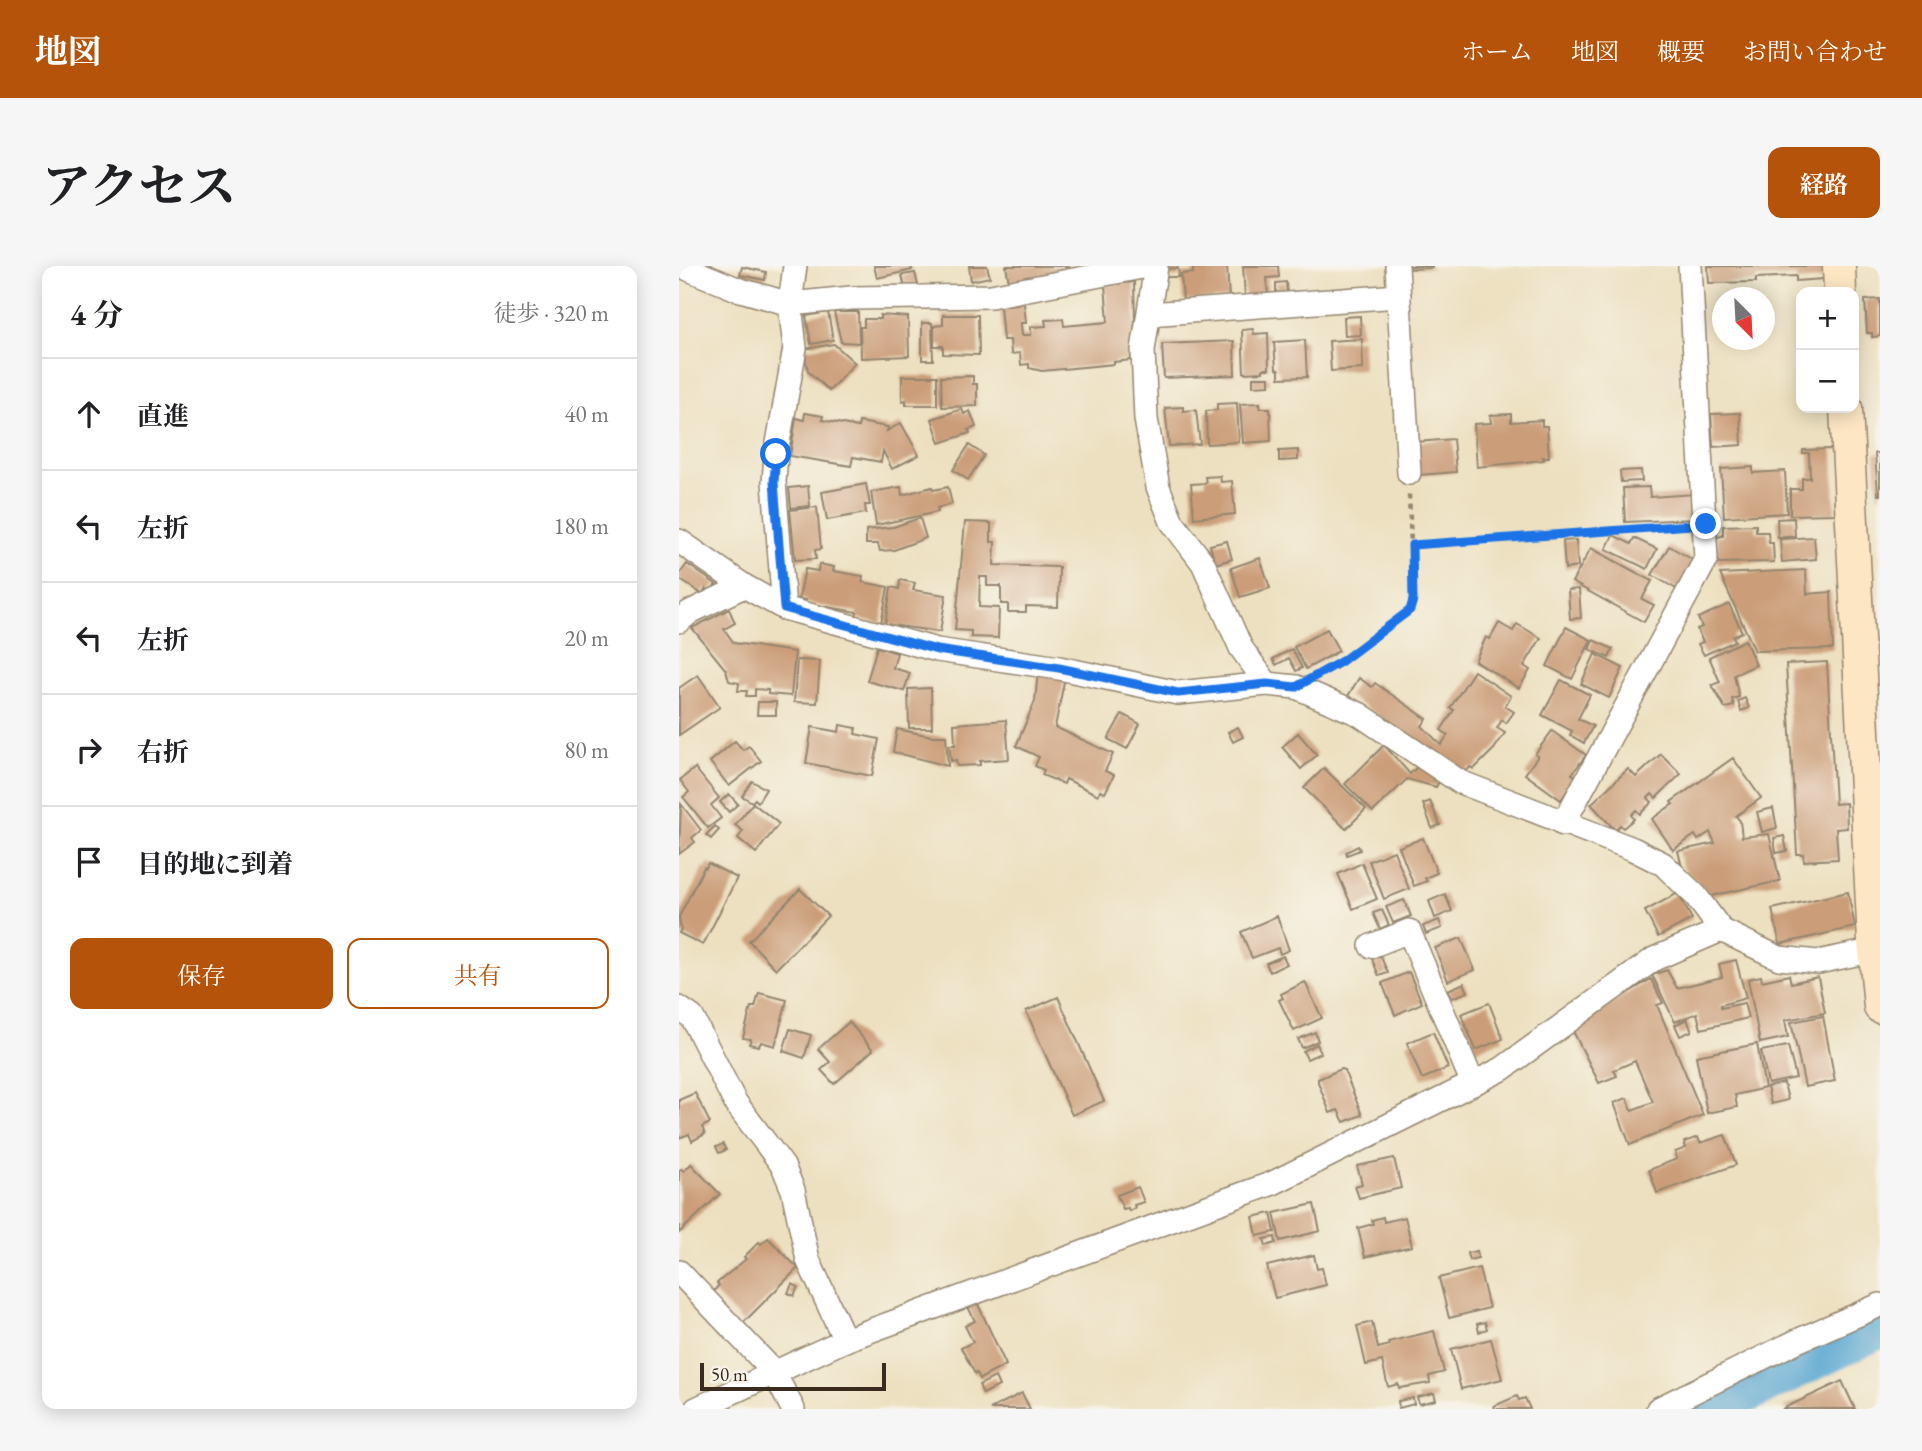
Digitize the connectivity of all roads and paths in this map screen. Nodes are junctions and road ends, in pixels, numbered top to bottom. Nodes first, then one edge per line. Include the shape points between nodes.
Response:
1 (681, 266) edge
2 (795, 266) edge
3 (1147, 266) edge
4 (1156, 266) edge
5 (1397, 266) edge
6 (1690, 266) edge
7 (1839, 266) edge
8 (1840, 287) edge
9 (1399, 296) junction
10 (790, 304) junction
11 (1149, 314) junction
12 (1846, 413) edge
13 (1409, 473) joint
14 (1706, 524) junction
15 (679, 541) edge
16 (1412, 545) junction
17 (744, 586) junction
18 (784, 608) junction
19 (679, 621) edge
20 (1267, 684) junction
21 (1296, 687) junction
22 (1563, 824) junction
23 (1721, 930) junction
24 (1877, 944) edge
25 (1371, 946) dead end
26 (1880, 1007) edge
27 (679, 1008) edge
28 (1473, 1084) junction
29 (679, 1272) edge
30 (1880, 1305) edge
31 (845, 1340) junction
32 (773, 1371) junction
33 (696, 1409) edge
34 (793, 1409) edge
35 (1658, 1409) edge

1 - 10 street
2 - 10 street
3 - 10 street via 991,296 851,298
4 - 11 street
5 - 9 street
6 - 14 street
7 - 8 street
9 - 11 street
9 - 13 street
10 - 18 street via 795,348 774,482
11 - 20 street via 1143,350 1146,419 1158,487 1172,522 1203,563 1241,648
12 - 24 street
13 - 16 path
14 - 16 path
14 - 22 street via 1706,559
15 - 17 street
16 - 21 path via 1410,610 1342,661
17 - 18 street
17 - 19 street
18 - 20 street via 937,650 1059,668 1178,693
20 - 21 street
21 - 22 street via 1359,715 1460,782
22 - 23 street via 1663,864 1696,896
23 - 24 street via 1779,958 1818,962
23 - 28 street via 1654,959 1502,1069
24 - 26 street
25 - 28 street via 1409,931
27 - 31 street via 692,1017 734,1102 783,1166 808,1260
28 - 31 street via 1273,1183
29 - 32 street
30 - 35 street
31 - 32 street
32 - 33 street
32 - 34 street

